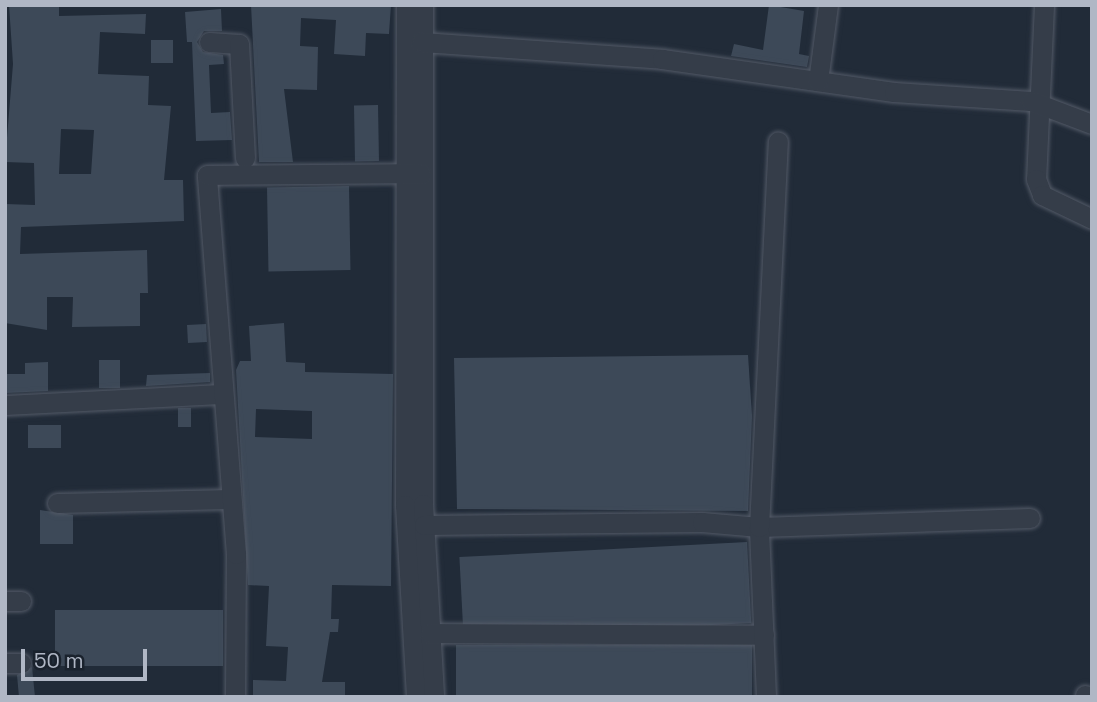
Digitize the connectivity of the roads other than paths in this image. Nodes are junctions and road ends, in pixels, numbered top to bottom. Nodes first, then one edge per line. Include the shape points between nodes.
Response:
1 (406, 5) edge
2 (423, 5) edge
3 (828, 5) edge
4 (1044, 5) edge
5 (209, 42) dead end
6 (421, 42) junction
7 (818, 81) junction
8 (1038, 104) junction
9 (1092, 124) edge
10 (778, 141) dead end
11 (245, 166) junction
12 (413, 173) junction
13 (1092, 219) edge
14 (221, 394) junction
15 (5, 405) edge
16 (231, 499) junction
17 (58, 503) dead end
18 (1030, 518) dead end
19 (424, 525) junction
20 (760, 527) junction
21 (430, 633) junction
22 (764, 635) junction
23 (235, 697) edge
24 (416, 697) edge
25 (434, 697) edge
26 (766, 697) edge

1 - 12 street
2 - 6 street
3 - 7 street
4 - 8 street
5 - 11 street via 239,44
6 - 7 street via 662,59
6 - 12 street
7 - 8 street
8 - 9 street
8 - 13 street via 1036,179 1042,195
10 - 20 street
11 - 12 street
11 - 14 street via 207,175
12 - 19 street
12 - 24 street via 405,505
14 - 15 street
14 - 16 street
16 - 17 street
16 - 23 street
18 - 20 street
19 - 20 street via 702,522
19 - 21 street
20 - 22 street
21 - 22 street
21 - 25 street
22 - 26 street

